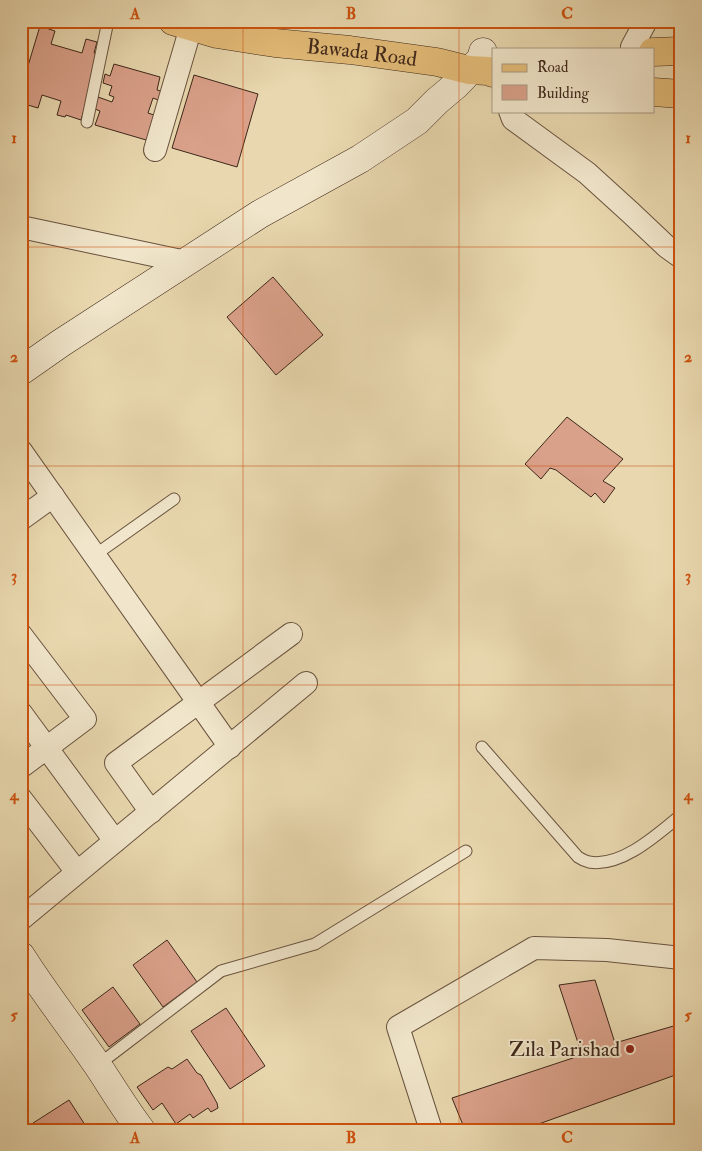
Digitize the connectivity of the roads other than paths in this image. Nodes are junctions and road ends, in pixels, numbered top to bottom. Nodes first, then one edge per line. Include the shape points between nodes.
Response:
1 (108, 21) edge
2 (247, 21) edge
3 (646, 21) edge
4 (182, 24) edge
5 (632, 48) edge
6 (681, 51) edge
7 (654, 52) edge
8 (485, 62) edge
9 (654, 92) edge
10 (681, 94) edge
11 (510, 112) edge
12 (87, 122) dead end
13 (155, 150) dead end
14 (21, 227) edge
15 (681, 256) edge
16 (186, 262) junction
17 (21, 371) edge
18 (21, 451) edge
19 (53, 496) junction
20 (174, 499) dead end
21 (21, 519) edge
22 (95, 555) junction
23 (21, 634) edge
24 (291, 634) dead end
25 (306, 683) dead end
26 (198, 702) junction
27 (21, 713) edge
28 (230, 747) junction
29 (482, 747) dead end
30 (46, 748) junction
31 (21, 767) edge
32 (21, 799) edge
33 (151, 812) junction
34 (681, 815) edge
35 (115, 841) junction
36 (466, 852) dead end
37 (77, 872) junction
38 (21, 919) edge
39 (21, 956) edge
40 (681, 958) edge
41 (98, 1065) junction
42 (141, 1130) edge
43 (431, 1130) edge

1 - 12 lane
2 - 8 main road via 348,33
3 - 5 street
4 - 8 main road, Bawada Road via 217,34 275,43 436,62
4 - 13 street
6 - 7 main road
8 - 16 street via 417,121 360,159 260,214
9 - 10 main road
11 - 15 street via 513,119 587,173 667,247
14 - 16 street
16 - 17 street
18 - 19 street
19 - 21 street
19 - 22 street
20 - 22 lane
22 - 26 street
23 - 30 street via 85,719
24 - 26 street
25 - 28 street
26 - 28 street
26 - 33 street via 116,763
27 - 30 street
28 - 33 street
29 - 34 lane via 578,857 588,862 618,859 649,842
30 - 31 street
30 - 35 street
32 - 37 street
33 - 35 street
35 - 37 street
36 - 41 lane via 315,944 221,971
37 - 38 street
39 - 41 street
40 - 43 street via 607,950 534,948 398,1027
41 - 42 street

